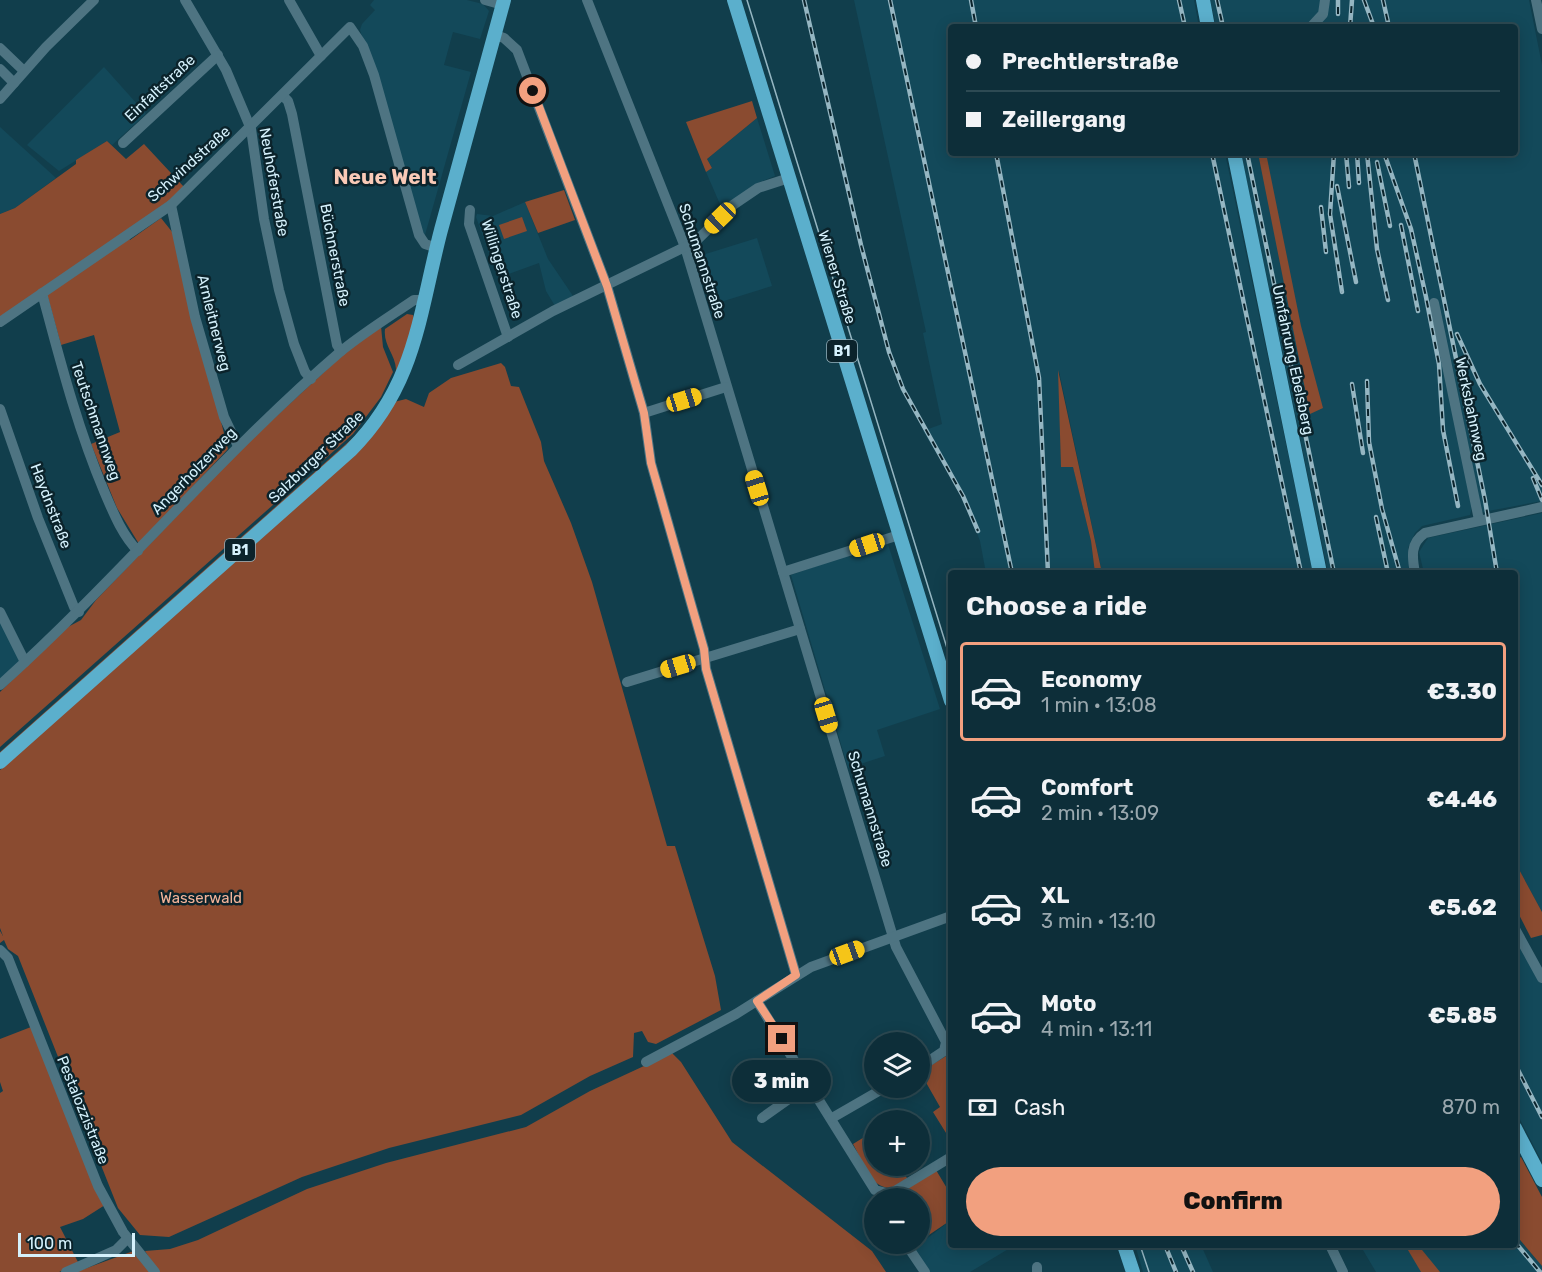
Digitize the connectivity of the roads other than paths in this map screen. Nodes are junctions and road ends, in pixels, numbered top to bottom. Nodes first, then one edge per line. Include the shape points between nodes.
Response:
1 (94, 0) edge
2 (185, 0) edge
3 (289, 0) edge
4 (485, 0) edge
5 (587, 0) edge
6 (734, 0) edge
7 (1203, 0) edge
8 (1325, 0) edge
9 (1536, 0) edge
10 (504, 3) edge
11 (1207, 24) edge
12 (1314, 24) edge
13 (1542, 29) edge
14 (495, 35) junction
15 (0, 48) edge
16 (218, 55) junction
17 (321, 56) junction
18 (0, 69) edge
19 (24, 71) junction
20 (14, 83) junction
21 (283, 96) junction
22 (0, 99) edge
23 (250, 129) junction
24 (123, 143) dead end
25 (1235, 156) edge
26 (789, 178) junction
27 (171, 205) junction
28 (470, 210) dead end
29 (685, 247) junction
30 (437, 248) junction
31 (607, 286) junction
32 (42, 293) junction
33 (425, 300) junction
34 (1434, 303) dead end
35 (0, 322) edge
36 (508, 337) junction
37 (341, 351) junction
38 (458, 365) dead end
39 (311, 379) junction
40 (726, 387) junction
41 (0, 409) edge
42 (644, 413) junction
43 (238, 446) junction
44 (1542, 507) edge
45 (1479, 520) junction
46 (898, 535) junction
47 (138, 551) junction
48 (1319, 570) edge
49 (1415, 570) edge
50 (783, 572) junction
51 (0, 612) edge
52 (79, 612) junction
53 (800, 629) junction
54 (705, 658) junction
55 (25, 662) junction
56 (627, 682) dead end
57 (0, 685) edge
58 (948, 692) edge
59 (0, 762) edge
60 (948, 917) edge
61 (1518, 934) edge
62 (893, 936) junction
63 (0, 950) edge
64 (796, 975) junction
65 (1542, 978) edge
66 (757, 1001) junction
67 (930, 1061) edge
68 (646, 1062) dead end
69 (810, 1084) junction
70 (867, 1098) edge
71 (762, 1118) dead end
72 (832, 1118) junction
73 (1518, 1134) edge
74 (948, 1159) edge
75 (1542, 1180) edge
76 (127, 1239) junction
77 (1125, 1248) edge
78 (1331, 1248) edge
79 (913, 1254) edge
80 (66, 1272) edge
81 (155, 1272) edge
82 (925, 1272) edge
83 (1133, 1272) edge
84 (1343, 1272) edge

1 - 19 street
2 - 16 street, Neuhoferstraße
3 - 17 street
4 - 10 street
5 - 29 street, Schumannstraße
6 - 26 main road, Wiener Straße / B1
7 - 11 main road
8 - 12 street via 1323,14
9 - 13 street
10 - 14 main road, Salzburger Straße / B1
14 - 30 main road, Salzburger Straße / B1
14 - 31 street via 517,50
15 - 19 street
16 - 23 street, Neuhoferstraße
16 - 24 street, Einfaltstraße
17 - 21 street, Schwindstraße
17 - 30 street, Schwindstraße via 350,27 363,46 419,235 425,244
18 - 20 street
19 - 20 street
20 - 22 street
21 - 23 street, Schwindstraße
21 - 37 street, Büchnerstraße via 292,114
23 - 27 street, Schwindstraße
23 - 39 street, Neuhoferstraße via 279,290 294,344
25 - 48 main road, Umfahrung Ebelsberg
26 - 29 street, Willingerstraße via 758,188
26 - 46 main road, Wiener Straße / B1
27 - 32 street, Schwindstraße
27 - 43 street, Arnleitnerweg via 195,317 224,417
28 - 36 street, Willingerstraße via 469,224
29 - 31 street, Willingerstraße
29 - 40 street, Schumannstraße
30 - 33 main road, Salzburger Straße / B1
31 - 36 street, Willingerstraße
31 - 42 street
32 - 35 street, Schwindstraße
32 - 47 street, Teutschmannweg via 89,452 121,526
33 - 37 street, Angerholzerweg via 414,300
33 - 59 main road, Salzburger Straße / B1 via 400,383 368,433
34 - 45 street, Werksbahnweg
36 - 38 street, Willingerstraße
37 - 39 street, Angerholzerweg
39 - 43 street, Angerholzerweg
40 - 42 street
40 - 50 street, Schumannstraße
41 - 52 street, Haydnstraße via 38,518
42 - 54 street via 651,463
43 - 47 street, Angerholzerweg
44 - 45 street
45 - 49 street via 1419,536 1413,547
46 - 50 street
46 - 58 main road, Wiener Straße / B1
47 - 52 street, Angerholzerweg
50 - 53 street, Schumannstraße
51 - 55 street
52 - 55 street, Angerholzerweg
53 - 54 street
53 - 62 street, Schumannstraße
54 - 56 street
54 - 64 street
55 - 57 street, Angerholzerweg
60 - 62 street
61 - 65 street
62 - 64 street
62 - 67 street, Schumannstraße via 943,1034 946,1047
63 - 76 street, Pestalozzistraße via 8,958 85,1157
64 - 66 street
66 - 68 street
66 - 69 street
69 - 71 street
69 - 72 street
70 - 72 street
72 - 74 street via 879,1193 897,1191
73 - 75 main road
76 - 80 street via 116,1250
76 - 81 street, Pestalozzistraße
77 - 83 main road
78 - 84 street
79 - 82 street

